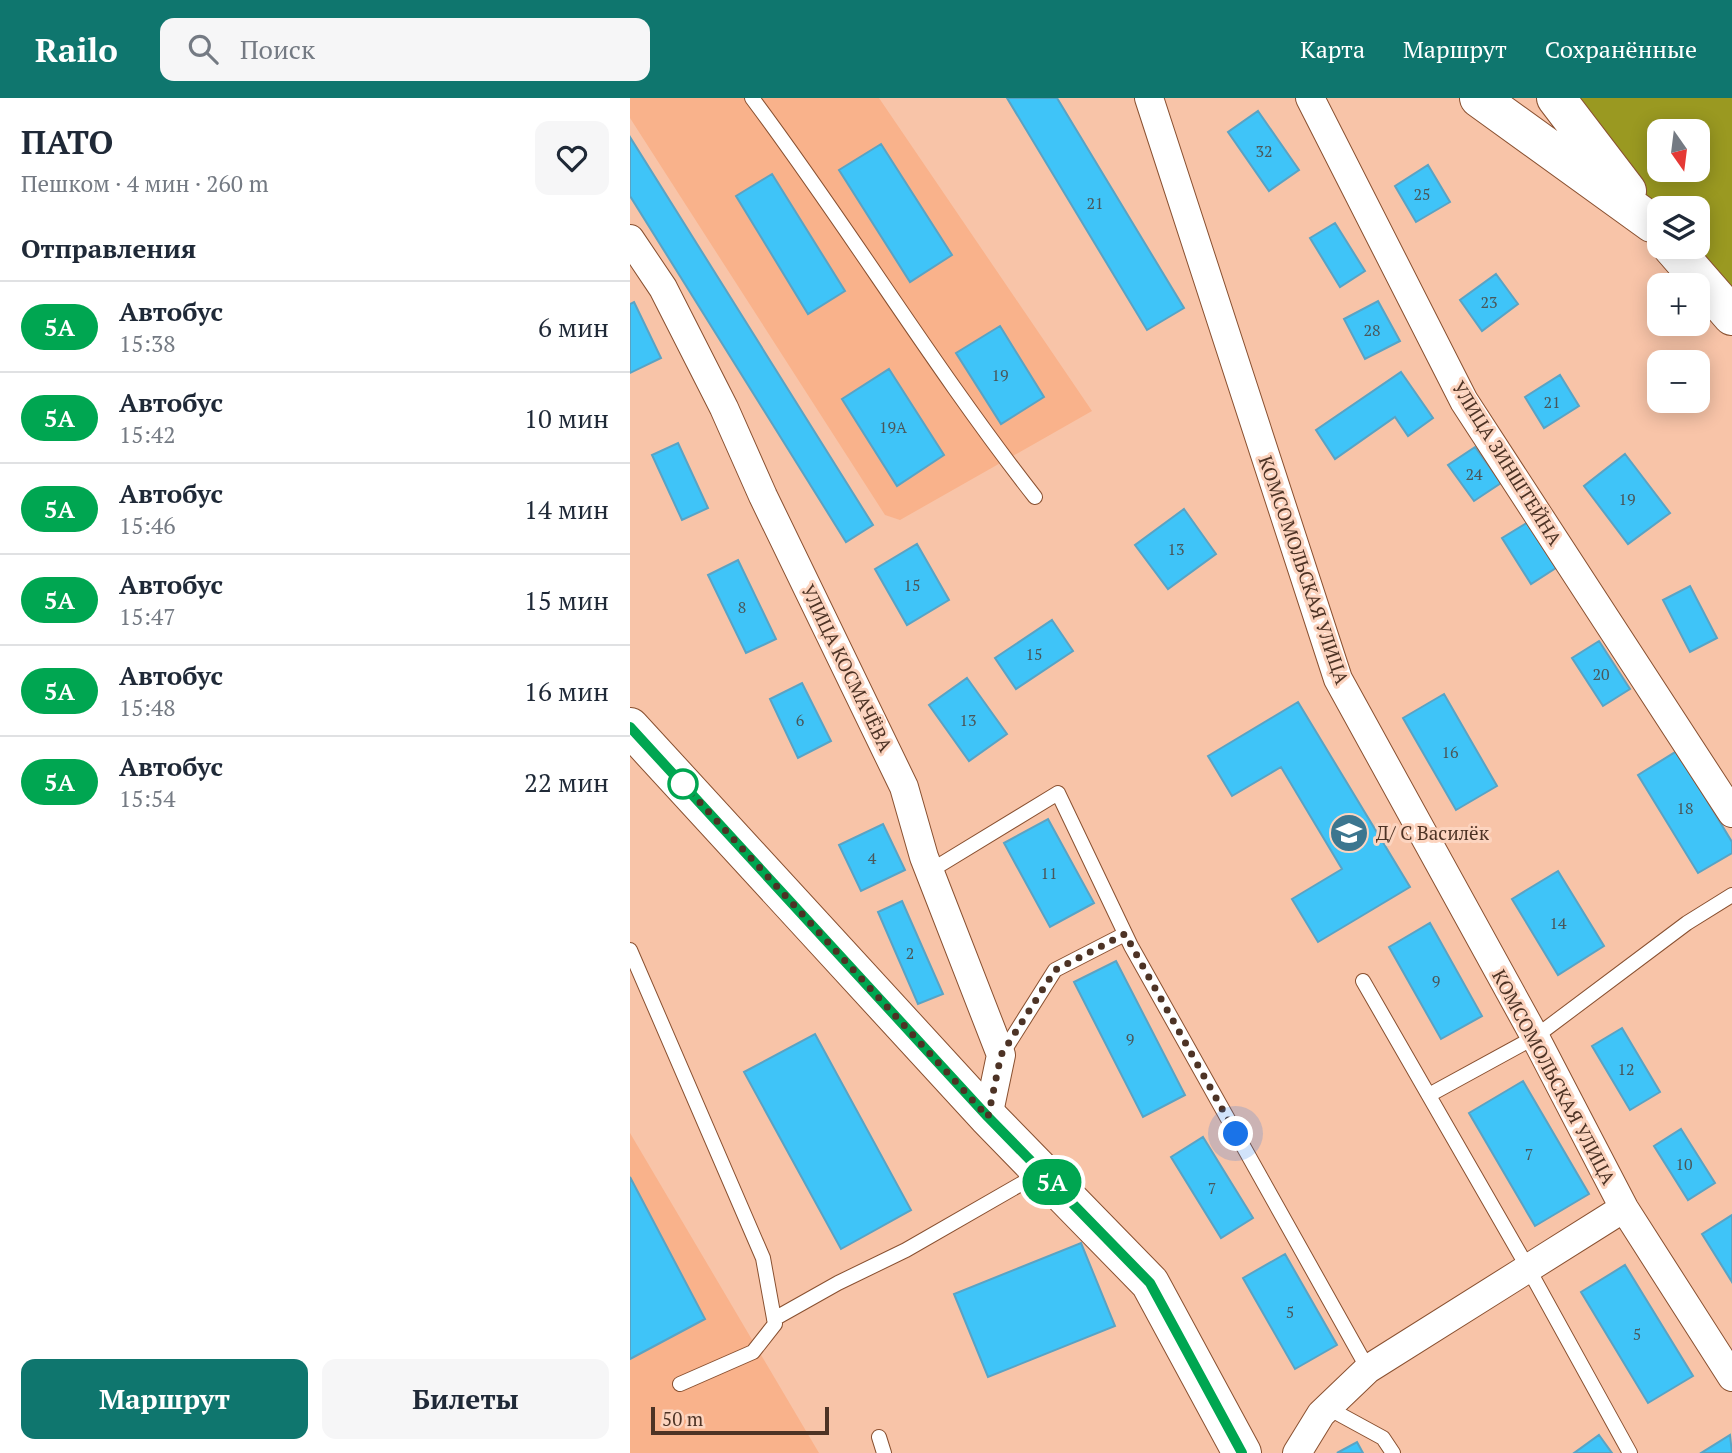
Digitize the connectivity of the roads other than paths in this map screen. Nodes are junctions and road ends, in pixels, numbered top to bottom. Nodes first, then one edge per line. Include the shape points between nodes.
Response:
1 (752, 98) edge
2 (1149, 98) edge
3 (1310, 98) edge
4 (1479, 98) edge
5 (1556, 98) edge
6 (1647, 215) edge
7 (1647, 223) edge
8 (630, 239) edge
9 (1683, 259) edge
10 (1732, 316) edge
11 (1035, 497) dead end
12 (630, 727) edge
13 (1732, 813) edge
14 (930, 872) junction
15 (1732, 895) edge
16 (1125, 934) junction
17 (630, 950) edge
18 (1363, 981) dead end
19 (1535, 1038) junction
20 (1001, 1055) junction
21 (1429, 1095) junction
22 (988, 1117) junction
23 (1042, 1172) junction
24 (1624, 1208) junction
25 (1528, 1268) junction
26 (774, 1319) junction
27 (1368, 1369) junction
28 (1732, 1377) edge
29 (680, 1384) dead end
30 (1328, 1408) junction
31 (879, 1437) dead end
32 (884, 1453) edge
33 (1242, 1453) edge
34 (1297, 1453) edge
35 (1393, 1453) edge
36 (1630, 1453) edge

1 - 11 lane via 980,426
2 - 19 street, КОМСОМОЛЬСКАЯ УЛИЦА via 1338,679
3 - 13 street, УЛИЦА ЗИНШТЕЙНА via 1464,401
4 - 7 main road
5 - 6 main road
8 - 14 street, УЛИЦА КОСМАЧЁВА via 663,288 724,408 904,788
9 - 10 main road
12 - 22 main road
14 - 16 lane via 1058,793
14 - 20 street, УЛИЦА КОСМАЧЁВА
15 - 19 lane via 1687,923
16 - 20 lane via 1055,970
16 - 27 lane
17 - 26 lane via 764,1258
18 - 21 lane
19 - 21 lane
19 - 24 street, КОМСОМОЛЬСКАЯ УЛИЦА
20 - 22 street
21 - 25 lane
22 - 23 main road
23 - 26 lane
23 - 33 main road via 1150,1283
24 - 25 street
24 - 28 street, КОМСОМОЛЬСКАЯ УЛИЦА
25 - 27 street
25 - 36 lane
26 - 29 lane via 775,1324 752,1352
27 - 30 street
30 - 34 street
30 - 35 lane via 1383,1438
31 - 32 lane

